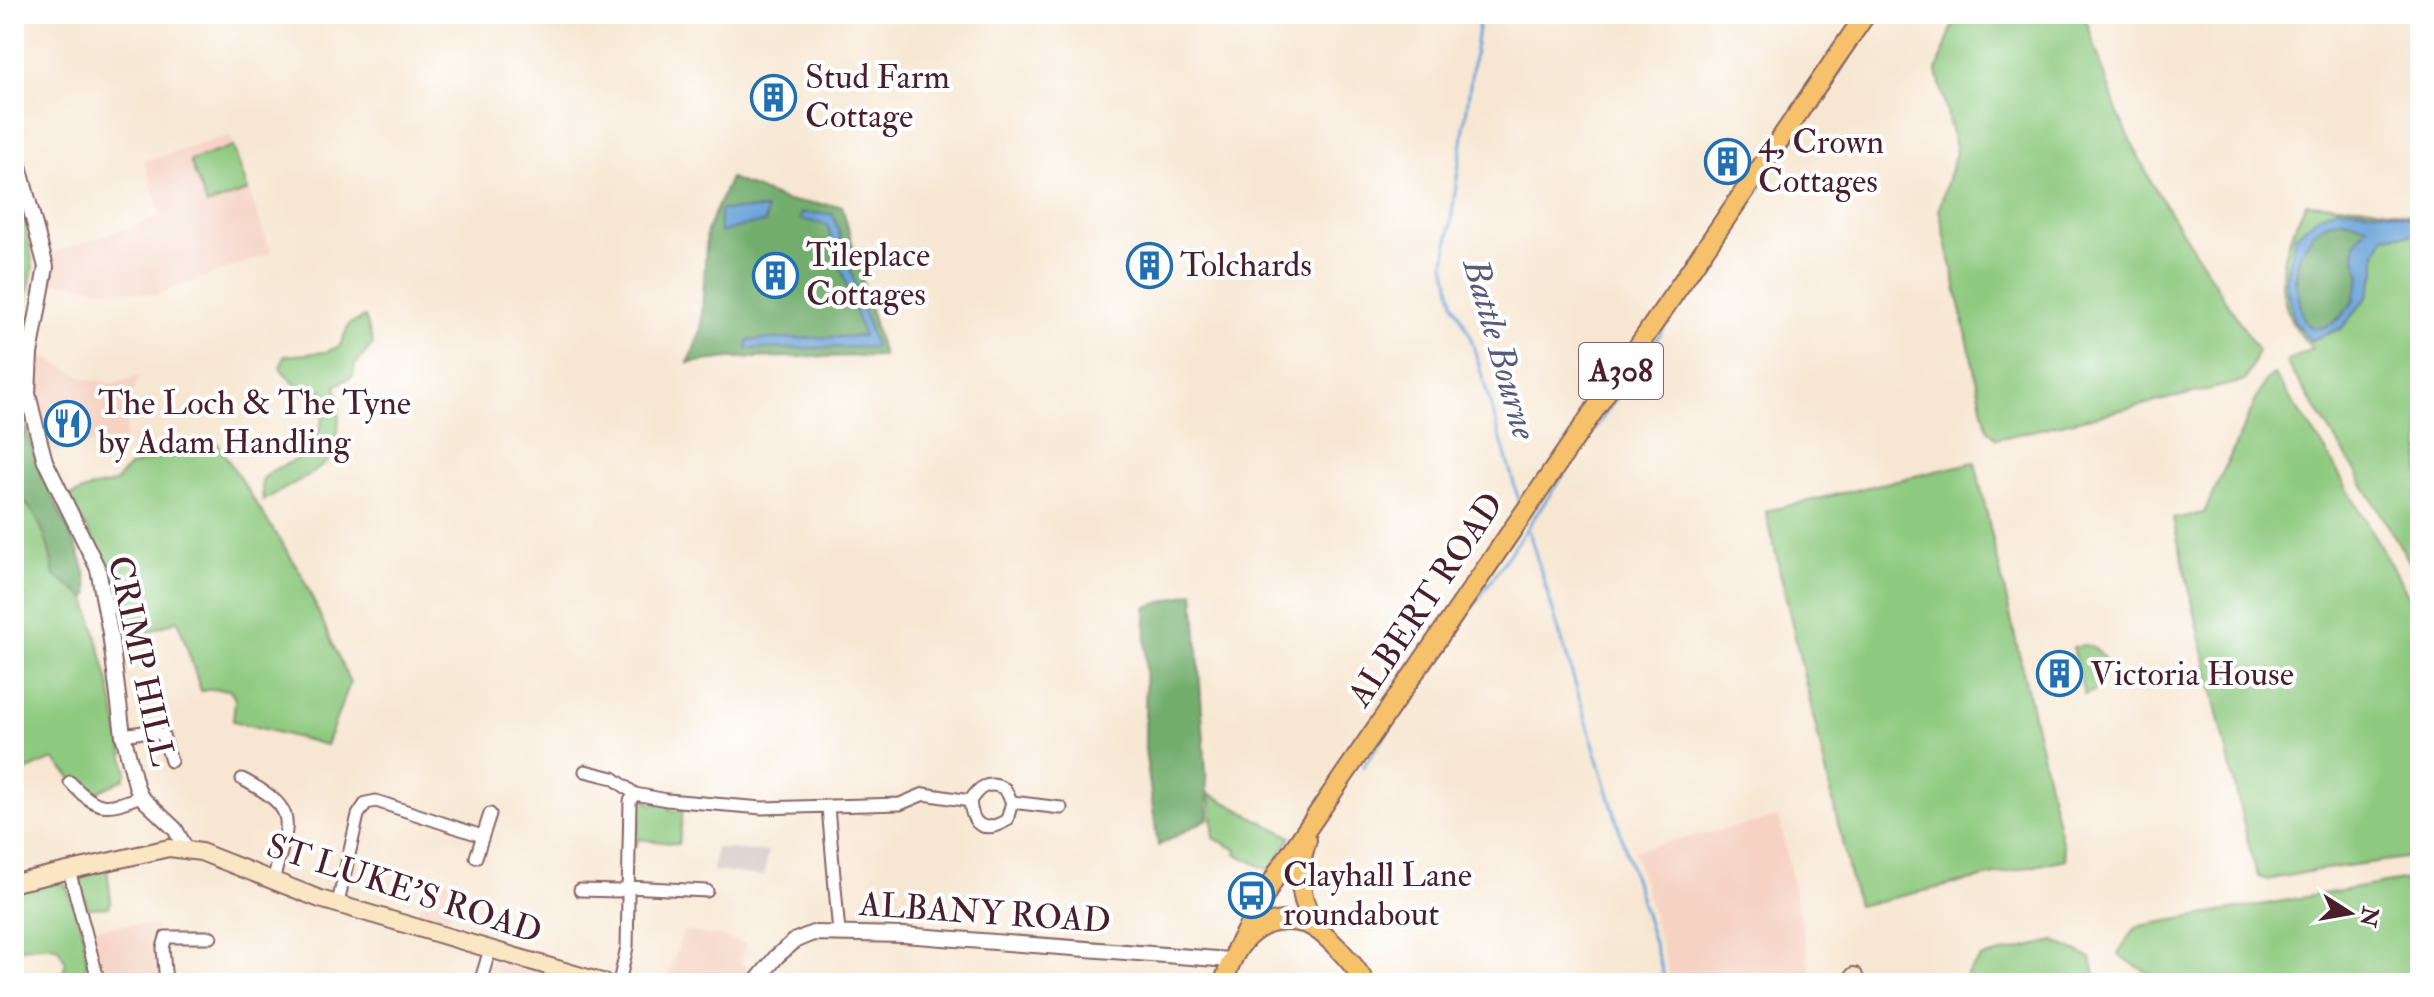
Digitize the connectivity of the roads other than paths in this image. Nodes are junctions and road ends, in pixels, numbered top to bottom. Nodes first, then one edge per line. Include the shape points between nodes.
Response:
1 (1866, 14) edge
2 (14, 147) edge
3 (123, 735) junction
4 (171, 761) dead end
5 (585, 771) dead end
6 (242, 779) dead end
7 (70, 782) dead end
8 (635, 794) junction
9 (140, 796) junction
10 (970, 801) junction
11 (1012, 802) junction
12 (828, 807) junction
13 (1061, 808) dead end
14 (490, 814) dead end
15 (1311, 826) junction
16 (482, 836) junction
17 (186, 849) junction
18 (476, 857) dead end
19 (69, 870) junction
20 (273, 881) junction
21 (14, 883) edge
22 (628, 887) junction
23 (580, 890) dead end
24 (707, 891) dead end
25 (338, 903) junction
26 (1315, 928) junction
27 (839, 933) junction
28 (211, 937) dead end
29 (490, 949) junction
30 (1233, 954) junction
31 (567, 977) edge
32 (95, 980) edge
33 (1365, 981) edge
34 (166, 983) edge
35 (480, 983) edge
36 (605, 983) edge
37 (619, 983) edge
38 (755, 983) edge
39 (1224, 983) edge

1 - 15 main road, ALBERT ROAD / A308
2 - 3 street, CRIMP HILL via 46,267 28,394 45,461 98,569
3 - 4 street via 163,735
3 - 9 street, CRIMP HILL
5 - 8 street via 613,778
6 - 20 street via 281,803 287,817
7 - 9 street via 97,805 109,807
8 - 12 street via 762,808
8 - 22 street via 630,801
9 - 17 street, CRIMP HILL via 175,829
10 - 11 street via 979,788 990,784 1005,789
10 - 11 street via 971,815 987,827 1007,820
10 - 12 street via 924,794 900,804
11 - 13 street
12 - 27 street
14 - 16 street
15 - 26 main road, A308 via 1298,871
15 - 30 main road, ALBERT ROAD / A308 via 1279,870
16 - 18 street
16 - 25 street via 376,801 366,803 358,815
17 - 19 main road
17 - 20 main road, ST LUKE'S ROAD
19 - 21 main road
19 - 32 street
20 - 25 main road, ST LUKE'S ROAD
22 - 23 street
22 - 24 street
22 - 37 street via 627,947
25 - 29 main road, ST LUKE'S ROAD
26 - 30 main road via 1304,923 1267,925
26 - 33 main road, A308
27 - 30 street, ALBANY ROAD
27 - 38 street, ALBANY ROAD via 813,933 796,940
28 - 34 street via 166,937
29 - 31 main road, ST LUKE'S ROAD
29 - 35 street
30 - 39 main road, A308
31 - 36 main road, ST LUKE'S ROAD

